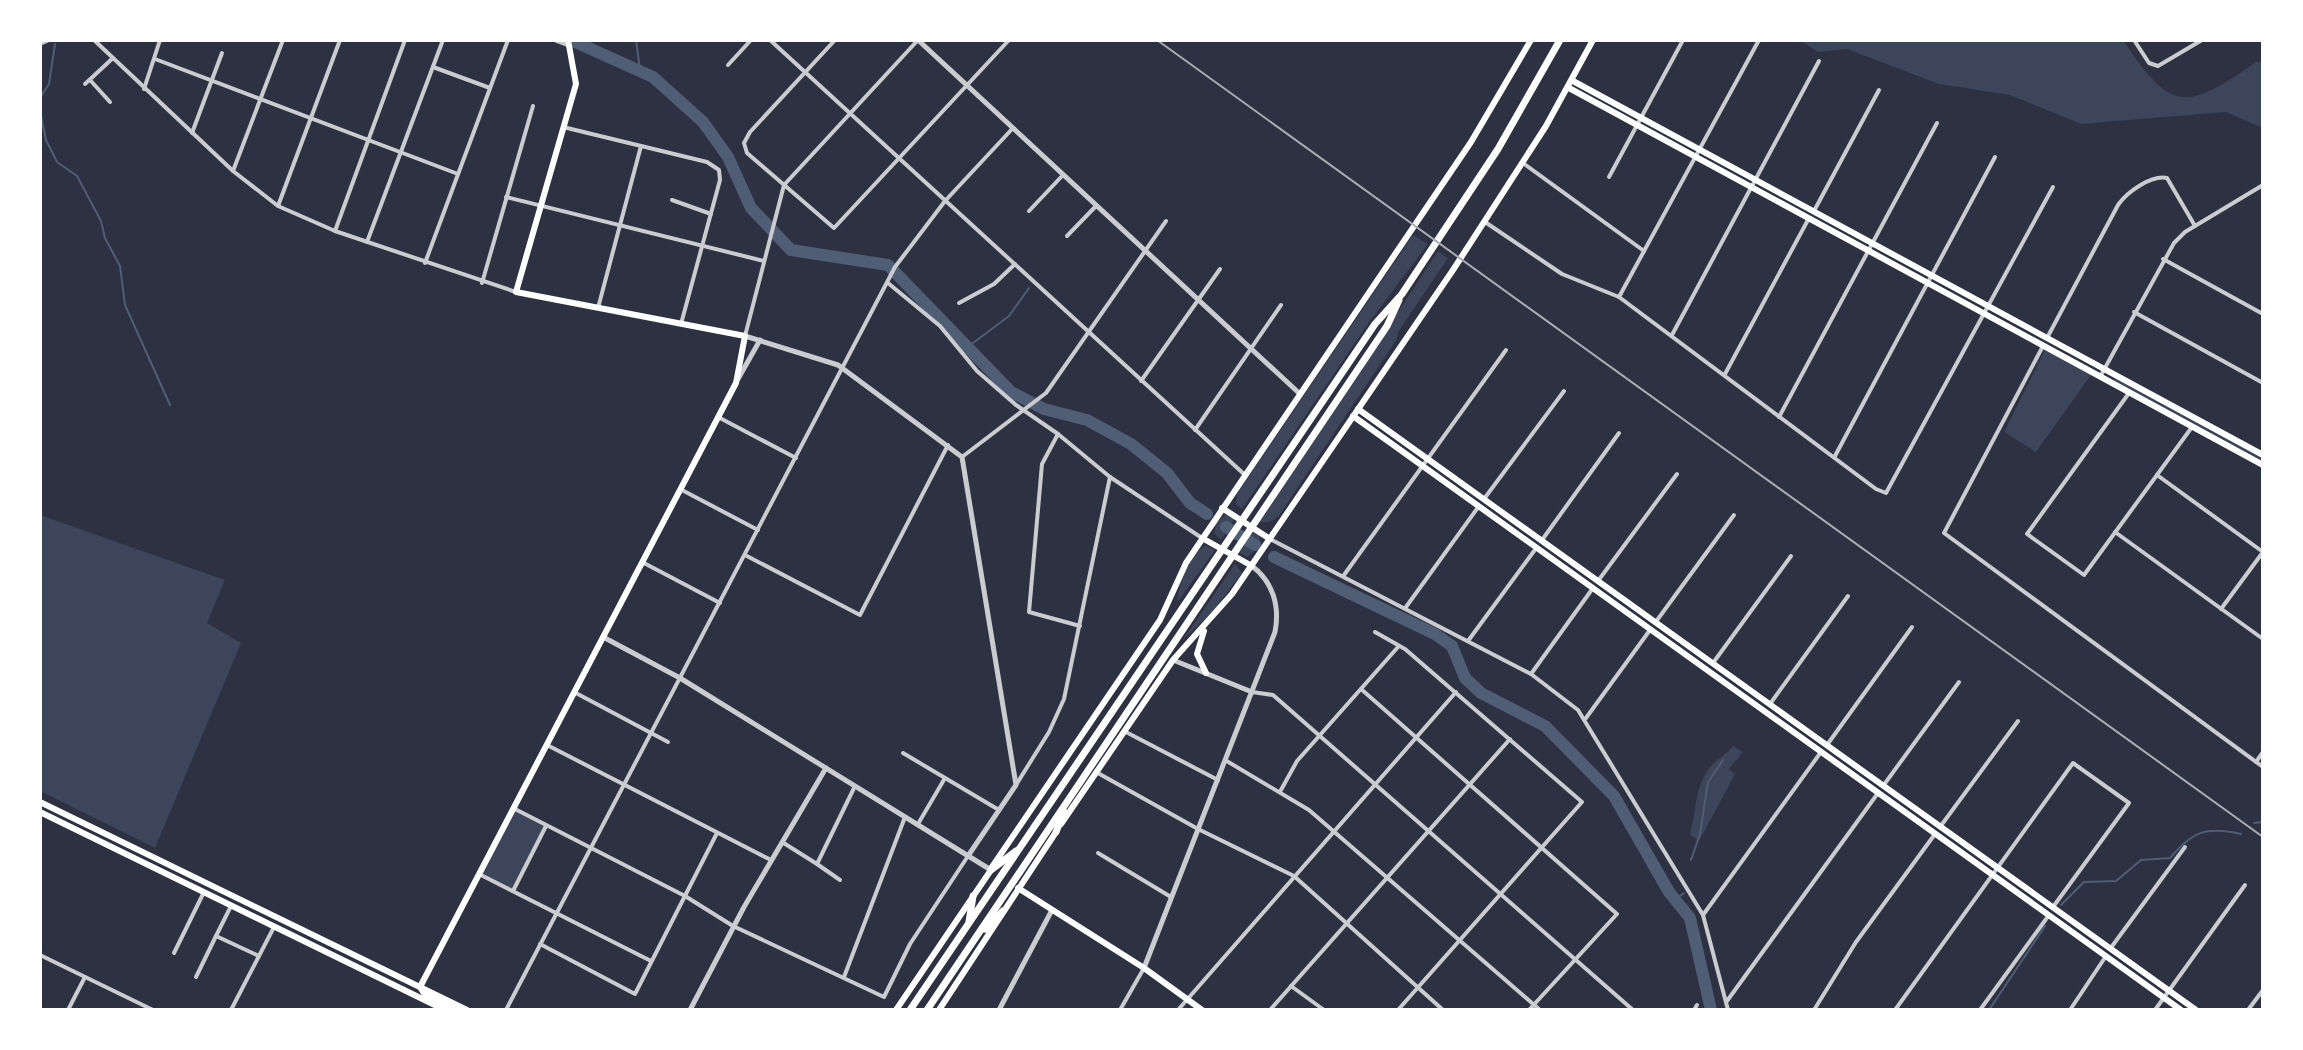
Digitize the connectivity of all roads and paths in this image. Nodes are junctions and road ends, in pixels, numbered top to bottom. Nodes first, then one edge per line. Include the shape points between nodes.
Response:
1 (49, 40) edge
2 (94, 40) edge
3 (160, 40) edge
4 (283, 40) edge
5 (340, 40) edge
6 (405, 40) edge
7 (443, 40) edge
8 (508, 40) edge
9 (554, 40) edge
10 (751, 40) edge
11 (770, 40) edge
12 (835, 40) edge
13 (918, 40) edge
14 (1009, 40) edge
15 (1531, 40) edge
16 (1560, 40) edge
17 (1593, 40) edge
18 (1683, 40) edge
19 (1759, 40) edge
20 (2134, 40) edge
21 (2202, 40) edge
22 (570, 43) edge
23 (40, 44) edge
24 (222, 53) dead end
25 (113, 58) junction
26 (155, 59) junction
27 (1819, 61) dead end
28 (728, 65) dead end
29 (433, 67) junction
30 (805, 72) junction
31 (90, 80) junction
32 (212, 81) junction
33 (1573, 81) junction
34 (85, 84) dead end
35 (967, 85) junction
36 (490, 88) junction
37 (1569, 88) junction
38 (144, 89) junction
39 (1879, 90) dead end
40 (260, 99) junction
41 (110, 102) dead end
42 (533, 106) dead end
43 (850, 114) junction
44 (310, 118) junction
45 (1641, 118) junction
46 (1937, 123) dead end
47 (1637, 125) junction
48 (562, 127) junction
49 (1013, 128) junction
50 (192, 133) junction
51 (369, 140) junction
52 (641, 146) junction
53 (1699, 150) junction
54 (401, 152) junction
55 (1695, 157) junction
56 (1995, 157) dead end
57 (899, 158) junction
58 (1523, 163) junction
59 (233, 171) junction
60 (458, 174) junction
61 (1063, 174) junction
62 (1609, 177) dead end
63 (1755, 180) junction
64 (784, 185) junction
65 (2263, 185) edge
66 (2053, 187) dead end
67 (1751, 188) junction
68 (506, 197) junction
69 (672, 200) dead end
70 (945, 201) junction
71 (1096, 205) junction
72 (278, 206) junction
73 (540, 206) junction
74 (1029, 211) dead end
75 (1813, 211) junction
76 (711, 214) junction
77 (1809, 219) junction
78 (1166, 221) dead end
79 (1485, 222) junction
80 (620, 226) junction
81 (2195, 226) junction
82 (335, 231) junction
83 (1067, 236) dead end
84 (367, 242) junction
85 (1873, 243) junction
86 (702, 246) junction
87 (1146, 251) junction
88 (1644, 251) junction
89 (1868, 251) junction
90 (2163, 259) junction
91 (764, 261) junction
92 (425, 263) junction
93 (1015, 264) junction
94 (1220, 269) dead end
95 (1932, 275) junction
96 (482, 283) junction
97 (888, 283) junction
98 (1927, 283) junction
99 (516, 292) junction
100 (1402, 294) junction
101 (1619, 297) junction
102 (1198, 299) junction
103 (959, 303) dead end
104 (1281, 305) dead end
105 (1989, 306) junction
106 (598, 308) junction
107 (2134, 312) junction
108 (1984, 314) junction
109 (2263, 314) edge
110 (681, 324) junction
111 (1089, 332) junction
112 (1672, 335) junction
113 (745, 336) junction
114 (2047, 338) junction
115 (760, 340) junction
116 (2043, 346) junction
117 (1251, 348) junction
118 (1506, 350) dead end
119 (843, 368) junction
120 (2104, 369) junction
121 (1725, 374) junction
122 (2100, 377) junction
123 (1141, 381) junction
124 (736, 383) junction
125 (2263, 383) edge
126 (1564, 391) dead end
127 (2129, 393) junction
128 (1300, 394) junction
129 (1029, 409) junction
130 (1358, 409) junction
131 (1353, 416) junction
132 (718, 417) junction
133 (1779, 417) junction
134 (2192, 427) junction
135 (1195, 430) junction
136 (1619, 433) dead end
137 (1058, 434) junction
138 (948, 445) junction
139 (2263, 455) edge
140 (1835, 456) junction
141 (962, 457) junction
142 (796, 458) junction
143 (1428, 458) junction
144 (2263, 465) edge
145 (1423, 466) junction
146 (1677, 474) dead end
147 (1245, 475) junction
148 (2157, 475) junction
149 (1110, 477) junction
150 (680, 489) junction
151 (1484, 499) junction
152 (1479, 506) junction
153 (1222, 508) junction
154 (1734, 515) dead end
155 (758, 530) junction
156 (2115, 532) junction
157 (1202, 538) junction
158 (1270, 539) junction
159 (1542, 540) junction
160 (1537, 547) junction
161 (745, 555) junction
162 (1791, 556) dead end
163 (642, 562) junction
164 (1252, 566) junction
165 (1344, 575) junction
166 (1598, 581) junction
167 (1593, 588) junction
168 (1848, 596) dead end
169 (720, 603) junction
170 (1406, 607) junction
171 (2221, 609) junction
172 (1656, 622) junction
173 (1207, 624) junction
174 (1080, 626) junction
175 (1912, 627) dead end
176 (1651, 629) junction
177 (1375, 632) dead end
178 (603, 637) junction
179 (2263, 639) edge
180 (1468, 641) junction
181 (1398, 647) junction
182 (1173, 660) junction
183 (1713, 663) junction
184 (1206, 673) junction
185 (1531, 674) junction
186 (680, 678) junction
187 (1959, 682) dead end
188 (1361, 689) junction
189 (574, 692) junction
190 (1252, 692) junction
191 (1456, 692) junction
192 (1770, 704) junction
193 (1586, 718) junction
194 (2018, 721) dead end
195 (1124, 731) junction
196 (652, 733) junction
197 (1319, 735) junction
198 (1416, 737) junction
199 (1510, 739) junction
200 (668, 742) dead end
201 (547, 745) junction
202 (1827, 745) junction
203 (1821, 752) junction
204 (2263, 752) edge
205 (903, 753) dead end
206 (1225, 760) junction
207 (2256, 762) junction
208 (2263, 767) edge
209 (826, 768) junction
210 (1096, 772) junction
211 (945, 778) junction
212 (1218, 780) junction
213 (1374, 784) junction
214 (624, 785) junction
215 (1016, 785) junction
216 (1470, 785) junction
217 (855, 786) junction
218 (1883, 786) junction
219 (1281, 790) junction
220 (1878, 793) junction
221 (1071, 796) junction
222 (40, 802) edge
223 (513, 808) junction
224 (999, 810) junction
225 (40, 812) edge
226 (905, 817) junction
227 (547, 825) junction
228 (918, 825) junction
229 (1940, 827) junction
230 (1198, 829) junction
231 (1333, 831) junction
232 (1428, 831) junction
233 (1056, 832) junction
234 (717, 833) junction
235 (1935, 833) junction
236 (782, 842) junction
237 (1020, 847) junction
238 (2185, 847) dead end
239 (591, 848) junction
240 (1542, 848) junction
241 (136, 849) junction
242 (1098, 853) dead end
243 (968, 856) junction
244 (132, 857) junction
245 (771, 860) junction
246 (817, 864) junction
247 (1997, 868) junction
248 (179, 870) junction
249 (991, 870) junction
250 (479, 874) junction
251 (1992, 874) junction
252 (168, 875) junction
253 (1294, 876) junction
254 (1387, 878) junction
255 (840, 880) dead end
256 (2245, 885) dead end
257 (1018, 888) junction
258 (513, 891) junction
259 (204, 892) junction
260 (1500, 894) junction
261 (685, 896) junction
262 (973, 896) junction
263 (1172, 897) junction
264 (231, 906) junction
265 (2053, 908) junction
266 (1052, 910) junction
267 (1003, 911) junction
268 (557, 913) junction
269 (1703, 915) junction
270 (2049, 915) junction
271 (969, 923) junction
272 (1347, 924) junction
273 (733, 926) junction
274 (274, 927) junction
275 (216, 936) junction
276 (974, 939) junction
277 (1459, 941) junction
278 (540, 944) junction
279 (2108, 952) junction
280 (174, 953) dead end
281 (40, 955) edge
282 (259, 956) junction
283 (1575, 960) junction
284 (651, 961) junction
285 (1144, 968) junction
286 (85, 977) junction
287 (196, 977) dead end
288 (844, 977) junction
289 (1291, 986) junction
290 (420, 987) junction
291 (1418, 988) junction
292 (2263, 990) edge
293 (2169, 991) junction
294 (1185, 998) junction
295 (2164, 998) junction
296 (1726, 1002) junction
297 (1531, 1008) edge
298 (68, 1010) edge
299 (153, 1010) edge
300 (231, 1010) edge
301 (445, 1010) edge
302 (454, 1010) edge
303 (467, 1010) edge
304 (506, 1010) edge
305 (690, 1010) edge
306 (896, 1010) edge
307 (910, 1010) edge
308 (927, 1010) edge
309 (939, 1010) edge
310 (999, 1010) edge
311 (1120, 1010) edge
312 (1178, 1010) edge
313 (1202, 1010) edge
314 (1270, 1010) edge
315 (1324, 1010) edge
316 (1398, 1010) edge
317 (1443, 1010) edge
318 (1540, 1010) edge
319 (1633, 1010) edge
320 (1728, 1010) edge
321 (1814, 1010) edge
322 (1895, 1010) edge
323 (1980, 1010) edge
324 (2070, 1010) edge
325 (2155, 1010) edge
326 (2181, 1010) edge
327 (2196, 1010) edge
328 (2248, 1010) edge

1 - 23 street
2 - 25 street
3 - 26 street
4 - 40 street
5 - 44 street
6 - 51 street
7 - 29 street
8 - 36 street
9 - 22 street
10 - 28 street
11 - 30 street
12 - 30 street
13 - 35 street
13 - 43 street
14 - 35 street
15 - 128 main road via 1421,217
16 - 100 highway via 1522,110
17 - 33 main road
18 - 45 street
19 - 53 street
20 - 21 street via 2154,65
22 - 48 main road via 576,84
24 - 32 street
25 - 31 street
25 - 38 street
26 - 32 street
26 - 38 street
27 - 63 street
29 - 36 street
29 - 54 street
30 - 43 street
30 - 64 street via 744,143 747,153
31 - 34 street
31 - 41 street
32 - 40 street
32 - 50 street
33 - 37 main road
33 - 45 main road
35 - 49 street
35 - 57 street
36 - 60 street
37 - 47 main road
37 - 58 main road
38 - 50 street
39 - 75 street
40 - 44 street
40 - 59 street
42 - 68 street
43 - 57 street
43 - 64 street
44 - 51 street
44 - 72 street
45 - 47 street
45 - 53 main road
46 - 85 street
47 - 55 main road
47 - 62 street
48 - 52 street
48 - 73 main road
49 - 61 street
49 - 70 street
50 - 59 street
51 - 54 street
51 - 82 street
52 - 76 street via 707,162 719,170
52 - 80 street
53 - 55 street
53 - 63 main road
54 - 60 street
54 - 84 street
55 - 67 main road
55 - 88 street
56 - 95 street
57 - 64 street via 834,228
57 - 70 street
58 - 79 main road
58 - 88 street
59 - 72 street
60 - 92 street
61 - 71 street
61 - 74 street
63 - 67 street
63 - 75 main road
64 - 91 street
65 - 81 street
66 - 105 street
67 - 77 main road
67 - 112 street
68 - 73 street
68 - 96 street
69 - 76 street
70 - 93 street
70 - 97 street
71 - 83 street
71 - 87 street
72 - 82 street
73 - 80 street
73 - 99 main road
75 - 77 street
75 - 85 main road
76 - 86 street
77 - 89 main road
77 - 121 street
78 - 87 street
79 - 101 street via 1562,274
79 - 130 main road
80 - 86 street
80 - 106 street
81 - 90 street
81 - 114 street via 2167,178 2158,177 2127,195
82 - 84 street
84 - 92 street
85 - 89 street
85 - 95 main road
86 - 91 street
86 - 110 street
87 - 102 street
87 - 111 street
88 - 101 street
89 - 98 main road
89 - 133 street
90 - 107 street
90 - 109 street
91 - 113 street
92 - 96 street
93 - 103 street via 994,284
93 - 111 street
94 - 102 street
95 - 98 street
95 - 105 main road
96 - 99 street
97 - 119 street
97 - 129 street via 940,326 993,386
98 - 108 main road
98 - 140 street
99 - 106 main road
100 - 221 highway via 1387,326
100 - 237 highway via 1375,324
101 - 112 street
102 - 117 street
102 - 123 street
104 - 117 street
105 - 108 street
105 - 114 main road
106 - 110 main road
107 - 120 street
107 - 125 street
108 - 116 main road
108 - 140 street via 1889,491 1881,492
110 - 113 main road
111 - 123 street
111 - 129 street
112 - 121 street
113 - 115 street
113 - 124 main road
114 - 116 street
114 - 120 main road
115 - 119 street
115 - 124 street
116 - 122 main road
116 - 207 street via 1944,533
117 - 128 street
117 - 135 street
118 - 143 street
119 - 138 street
119 - 142 street
120 - 122 street
120 - 139 main road
121 - 133 street
122 - 127 main road
123 - 135 street
124 - 132 main road
126 - 151 street
127 - 134 main road
127 - 156 street via 2027,534 2084,575
128 - 147 main road
129 - 137 street
129 - 141 street
130 - 131 main road
130 - 143 main road
131 - 145 main road
131 - 158 main road
132 - 142 street
132 - 150 main road
133 - 140 street
134 - 144 main road
134 - 148 street
135 - 147 street
136 - 159 street
137 - 149 street
137 - 174 street via 1040,473 1029,612
138 - 141 street
138 - 161 street via 860,615
141 - 215 street
142 - 155 street
143 - 145 street
143 - 151 main road
145 - 152 main road
145 - 165 street
146 - 166 street
147 - 153 main road
148 - 156 street
148 - 171 street via 2263,552
149 - 157 street
149 - 174 street
150 - 155 street
150 - 163 main road
151 - 159 main road
152 - 160 main road
152 - 170 street
153 - 157 main road
153 - 158 main road
154 - 172 street
155 - 161 street
156 - 171 street
157 - 164 main road
157 - 249 main road via 1160,620
158 - 164 main road
158 - 165 street
159 - 166 main road
160 - 167 main road
160 - 180 street
161 - 169 street
162 - 183 street
163 - 169 street
163 - 178 main road
164 - 173 main road
164 - 190 street via 1270,585 1277,620
165 - 170 street
166 - 172 main road
167 - 176 main road
167 - 185 street
168 - 192 street
169 - 186 street
170 - 180 street
171 - 179 street
172 - 176 street
172 - 183 main road
173 - 182 main road
173 - 184 main road via 1197,654
174 - 215 street via 1058,716
175 - 202 street
176 - 193 street
176 - 203 main road
177 - 181 street
178 - 186 street
178 - 189 main road
180 - 185 street
181 - 188 street
181 - 191 street
182 - 184 street
182 - 195 main road
183 - 192 main road
184 - 190 street
185 - 193 street
186 - 196 street
186 - 209 street
187 - 218 street
188 - 197 street
188 - 198 street
189 - 196 street
189 - 201 main road
190 - 197 street via 1273,695
190 - 206 street
191 - 198 street
191 - 199 street
192 - 202 main road
193 - 269 street
194 - 229 street
195 - 210 main road
195 - 212 street
196 - 200 street
196 - 214 street
197 - 213 street
197 - 219 street
198 - 213 street
198 - 216 street
199 - 216 street
199 - 240 street via 1582,802
201 - 214 street
201 - 223 main road
202 - 218 main road
203 - 220 main road
203 - 269 street
204 - 207 street
205 - 211 street
206 - 212 street
206 - 219 street
207 - 208 street
209 - 217 street
209 - 236 street
210 - 230 street
210 - 233 main road
211 - 224 street
211 - 228 street
212 - 230 street
213 - 231 street
213 - 232 street
214 - 234 street
214 - 239 street
215 - 224 street
216 - 232 street
216 - 240 street
217 - 226 street
217 - 246 street
218 - 229 main road
219 - 231 street
220 - 235 main road
220 - 296 street
221 - 233 highway
221 - 276 highway
222 - 241 main road
223 - 227 street
223 - 250 main road
224 - 243 street
225 - 244 main road
226 - 228 street
226 - 288 street
227 - 239 street
227 - 258 street
228 - 243 street
229 - 247 main road
230 - 253 street
230 - 263 street
231 - 253 street
231 - 254 street
232 - 254 street
232 - 260 street
233 - 257 main road
234 - 245 street
234 - 261 street
235 - 251 main road
235 - 321 street
236 - 245 street
236 - 246 street
237 - 249 highway
237 - 271 highway
238 - 279 street
239 - 261 street
239 - 268 street
240 - 260 street
240 - 283 street via 1617,914
241 - 244 main road
241 - 248 main road
242 - 263 street
243 - 249 street
243 - 288 street via 910,944 884,997
244 - 252 main road
245 - 273 street
246 - 255 street
247 - 251 street
247 - 265 main road
247 - 265 street via 2073,763 2129,803
248 - 252 main road via 171,869
248 - 290 main road
249 - 262 main road
250 - 258 street
250 - 290 main road
251 - 270 main road
251 - 322 street
252 - 259 main road
253 - 272 street
253 - 294 street
254 - 272 street
254 - 277 street
256 - 293 street
257 - 266 main road
257 - 267 main road
258 - 268 street
259 - 264 main road
259 - 280 street
260 - 277 street
260 - 283 street
261 - 273 street
261 - 284 street
262 - 271 highway
262 - 306 main road
263 - 285 street
264 - 274 main road
264 - 275 street
265 - 279 main road
266 - 285 main road
266 - 310 street
267 - 276 highway
267 - 309 main road
268 - 278 street
268 - 284 street
269 - 296 street
270 - 279 main road
270 - 323 street
271 - 307 highway
272 - 289 street
272 - 291 street
273 - 288 street
273 - 305 street
274 - 282 street
274 - 301 main road
275 - 282 street
275 - 287 street
276 - 308 highway
277 - 291 street
277 - 297 street
278 - 284 street via 635,994
278 - 304 street
279 - 293 main road
279 - 295 main road
279 - 324 street
281 - 286 street
282 - 300 street
283 - 297 street
283 - 319 street
285 - 294 main road
285 - 311 street
286 - 298 street
286 - 299 street
289 - 314 street
289 - 315 street
290 - 302 main road
290 - 303 main road
291 - 316 street
291 - 317 street
292 - 328 street
293 - 295 street
293 - 327 main road
294 - 312 street
294 - 313 main road
295 - 325 street
295 - 326 main road
296 - 320 street
297 - 318 street

